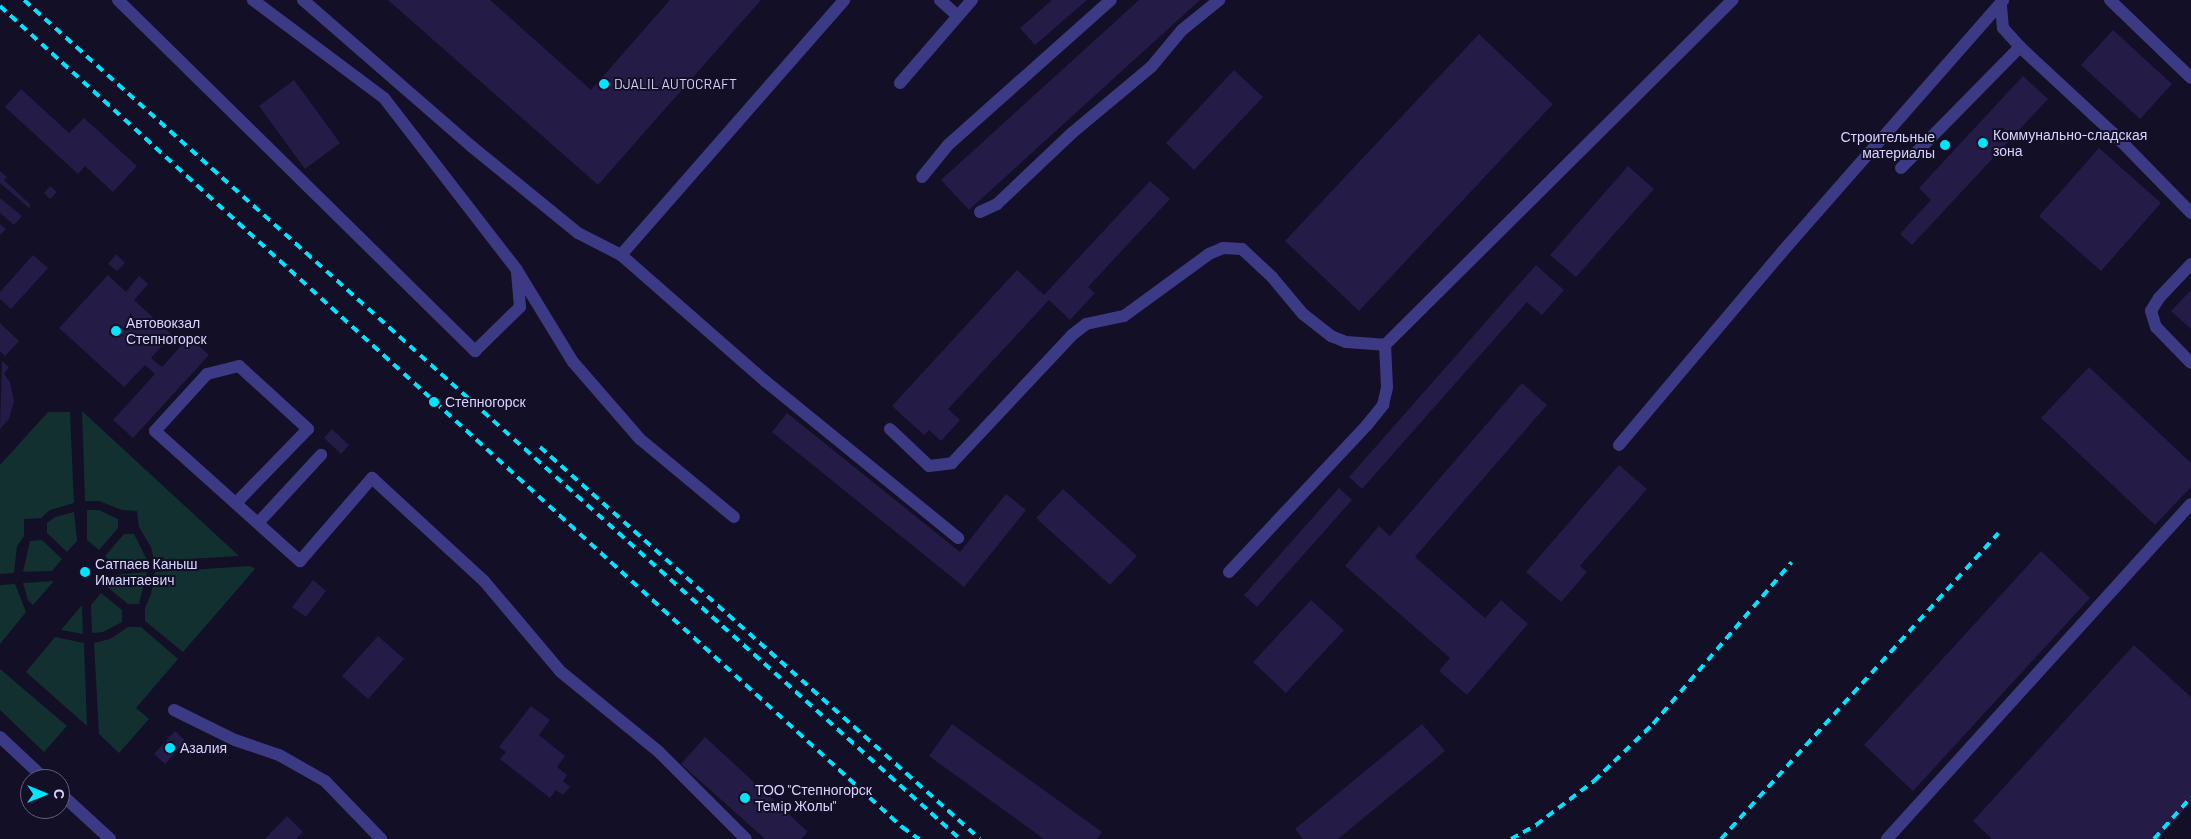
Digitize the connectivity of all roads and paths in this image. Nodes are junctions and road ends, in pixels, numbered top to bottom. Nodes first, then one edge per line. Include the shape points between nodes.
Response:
1 (118, 0) edge
2 (253, 0) edge
3 (303, 0) edge
4 (844, 0) edge
5 (940, 0) edge
6 (972, 0) edge
7 (1111, 0) edge
8 (1219, 0) edge
9 (1733, 0) edge
10 (2110, 0) edge
11 (2002, 3) edge
12 (958, 16) junction
13 (2020, 48) junction
14 (2191, 78) edge
15 (900, 82) dead end
16 (1901, 168) dead end
17 (922, 177) dead end
18 (980, 212) dead end
19 (2191, 213) edge
20 (622, 255) junction
21 (2191, 264) edge
22 (516, 270) junction
23 (1386, 345) junction
24 (2191, 363) edge
25 (890, 429) dead end
26 (1618, 446) dead end
27 (321, 455) dead end
28 (236, 503) junction
29 (2191, 504) edge
30 (734, 516) dead end
31 (258, 523) junction
32 (958, 538) dead end
33 (1228, 572) dead end
34 (174, 710) dead end
35 (0, 737) edge
36 (34, 769) edge
37 (70, 802) edge
38 (110, 839) edge
39 (381, 839) edge
40 (746, 839) edge
41 (1887, 839) edge

1 - 22 street via 475,351 520,307
2 - 22 street via 384,98
3 - 20 street via 471,146 578,233
4 - 20 street
5 - 12 street
6 - 12 street
7 - 17 street via 948,146
8 - 18 street via 1182,30 1152,66 1072,133 997,204
9 - 23 street
10 - 14 street
11 - 13 street via 2003,28
11 - 26 street via 1782,252
12 - 15 street
13 - 16 street
13 - 19 street via 2113,133
20 - 32 street via 765,381
21 - 24 street via 2159,298 2151,312 2156,327
22 - 30 street via 574,362 640,439
23 - 25 street via 1346,342 1331,336 1303,314 1272,277 1242,249 1223,248 1209,254 1124,316 1086,324 1072,335 952,463 930,466
23 - 33 street via 1387,387 1383,404 1368,425
27 - 31 street
28 - 28 street via 155,431 207,374 239,366 308,429
28 - 31 street
29 - 41 street
31 - 40 street via 300,560 372,478 484,581 561,672 658,751
34 - 39 street via 235,740 279,755 325,781
35 - 36 street
37 - 38 street

